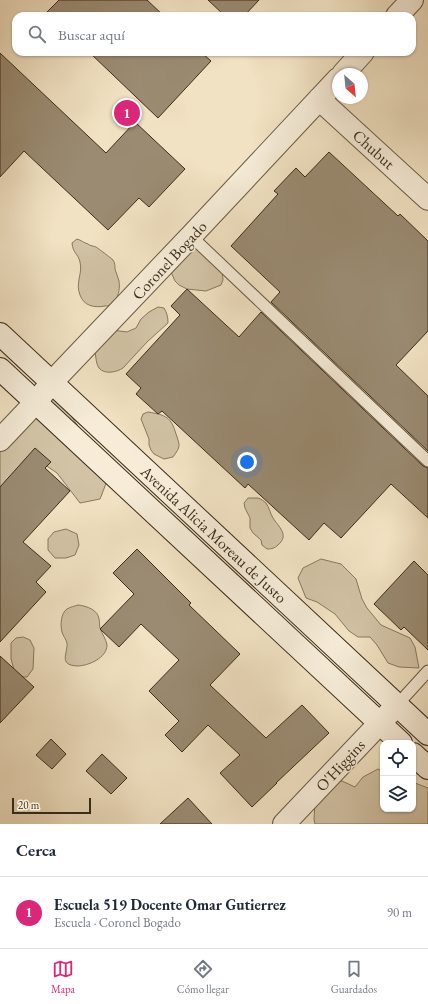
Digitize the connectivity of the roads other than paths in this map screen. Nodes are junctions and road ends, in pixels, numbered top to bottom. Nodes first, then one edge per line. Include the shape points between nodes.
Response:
1 (412, 0) edge
2 (401, 12) edge
3 (359, 56) edge
4 (348, 68) edge
5 (332, 85) edge
6 (319, 99) junction
7 (428, 199) edge
8 (191, 236) junction
9 (0, 334) edge
10 (0, 369) edge
11 (52, 382) junction
12 (36, 402) junction
13 (0, 440) edge
14 (428, 461) edge
15 (428, 671) edge
16 (397, 705) junction
17 (379, 723) junction
18 (428, 734) edge
19 (398, 740) edge
20 (416, 757) edge
21 (428, 768) edge
22 (284, 824) edge

1 - 2 main road
3 - 4 main road
5 - 6 main road, Coronel Bogado
6 - 7 main road, Chubut
6 - 8 main road, Coronel Bogado
8 - 11 main road, Coronel Bogado
8 - 14 lane
9 - 11 main road, Avenida Alicia Moreau de Justo
10 - 12 main road, Avenida Alicia Moreau de Justo
11 - 12 main road, Coronel Bogado
11 - 16 main road, Avenida Alicia Moreau de Justo
12 - 13 main road, Coronel Bogado
12 - 17 main road, Avenida Alicia Moreau de Justo
15 - 16 lane, O'Higgins
16 - 17 main road, O'Higgins
16 - 18 main road, Avenida Alicia Moreau de Justo
17 - 19 main road, Avenida Alicia Moreau de Justo
17 - 22 main road, O'Higgins
20 - 21 main road

